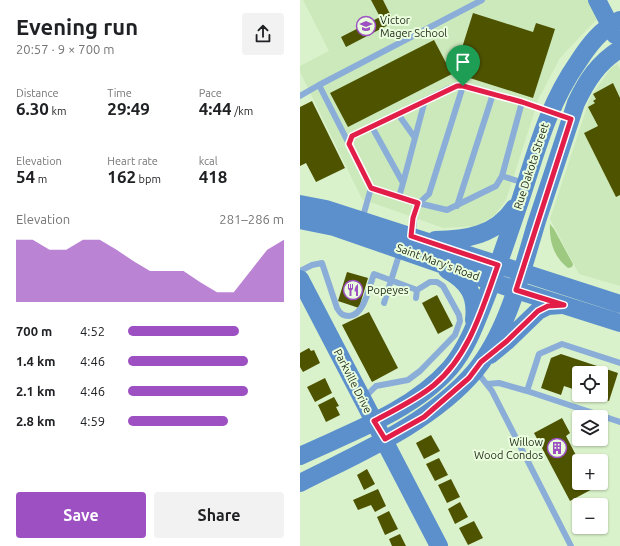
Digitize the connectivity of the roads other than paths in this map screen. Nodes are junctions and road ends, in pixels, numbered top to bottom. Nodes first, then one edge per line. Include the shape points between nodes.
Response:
1 (482, 0) edge
2 (597, 0) edge
3 (615, 23) edge
4 (620, 45) edge
5 (620, 49) edge
6 (319, 85) junction
7 (463, 86) junction
8 (493, 94) junction
9 (300, 96) edge
10 (426, 100) junction
11 (522, 102) junction
12 (549, 112) junction
13 (398, 114) junction
14 (571, 119) junction
15 (372, 126) junction
16 (415, 138) junction
17 (349, 144) junction
18 (502, 176) junction
19 (403, 183) junction
20 (371, 188) junction
21 (523, 191) junction
22 (399, 197) junction
23 (418, 203) junction
24 (300, 204) edge
25 (457, 206) junction
26 (300, 220) edge
27 (362, 220) junction
28 (414, 245) junction
29 (498, 265) junction
30 (300, 271) edge
31 (522, 272) junction
32 (300, 279) edge
33 (391, 279) junction
34 (492, 282) junction
35 (417, 290) junction
36 (516, 290) junction
37 (416, 298) dead end
38 (384, 303) dead end
39 (620, 304) edge
40 (564, 305) junction
41 (620, 323) edge
42 (472, 335) junction
43 (620, 363) edge
44 (478, 366) junction
45 (487, 384) junction
46 (526, 391) junction
47 (363, 400) junction
48 (374, 421) junction
49 (620, 422) edge
50 (385, 439) junction
51 (300, 456) edge
52 (300, 483) edge
53 (439, 546) edge
54 (571, 546) edge

1 - 6 lane
2 - 3 main road
3 - 4 main road
3 - 12 main road, Rue Dakota Street via 590,44 562,85
5 - 14 main road, Rue Dakota Street via 605,58 592,75 576,103
6 - 9 lane
6 - 17 lane
7 - 8 lane
7 - 10 lane via 450,88
7 - 23 lane via 429,194
8 - 11 lane
8 - 25 lane
10 - 13 lane
10 - 16 lane
11 - 12 lane
11 - 18 lane
12 - 14 lane
12 - 21 main road, Rue Dakota Street
13 - 15 lane
13 - 16 lane
14 - 31 main road, Rue Dakota Street
15 - 17 lane via 352,136
15 - 19 lane
16 - 19 lane
17 - 20 lane
18 - 21 lane
18 - 25 lane via 496,186
19 - 22 lane
20 - 22 lane
20 - 27 lane
21 - 28 main road via 502,222 482,234
21 - 29 main road, Rue Dakota Street
22 - 23 lane
23 - 25 lane via 447,210
23 - 28 lane via 413,218
24 - 27 main road, Saint Mary's Road
26 - 28 main road, Saint Mary's Road
27 - 28 main road, Saint Mary's Road
28 - 29 main road, Saint Mary's Road
28 - 33 lane
28 - 34 main road, Saint Mary's Road
28 - 42 main road via 462,279 476,305
29 - 31 main road, Saint Mary's Road
29 - 34 main road, Rue Dakota Street
30 - 33 lane via 322,263 336,308 345,316 352,316 358,312 374,274
31 - 36 main road, Rue Dakota Street
31 - 39 main road, Saint Mary's Road
32 - 47 main road, Parkville Drive
33 - 35 lane
33 - 38 lane
34 - 36 main road, Saint Mary's Road
34 - 42 main road, Rue Dakota Street
35 - 37 lane
35 - 47 lane via 430,282 437,282 443,286 459,315 460,321 455,336 420,371 401,383 389,382 376,386
36 - 40 main road, Saint Mary's Road
36 - 44 main road, Rue Dakota Street via 499,332
40 - 41 main road, Saint Mary's Road
40 - 44 main road via 548,306 538,311
42 - 48 main road via 452,366 435,384
43 - 46 lane via 562,344 539,354
44 - 45 lane
44 - 50 main road via 424,417
45 - 46 lane via 499,383
45 - 54 lane
46 - 49 lane
47 - 48 main road, Parkville Drive
48 - 50 main road, Parkville Drive
48 - 51 main road
50 - 52 main road
50 - 53 main road, Parkville Drive

